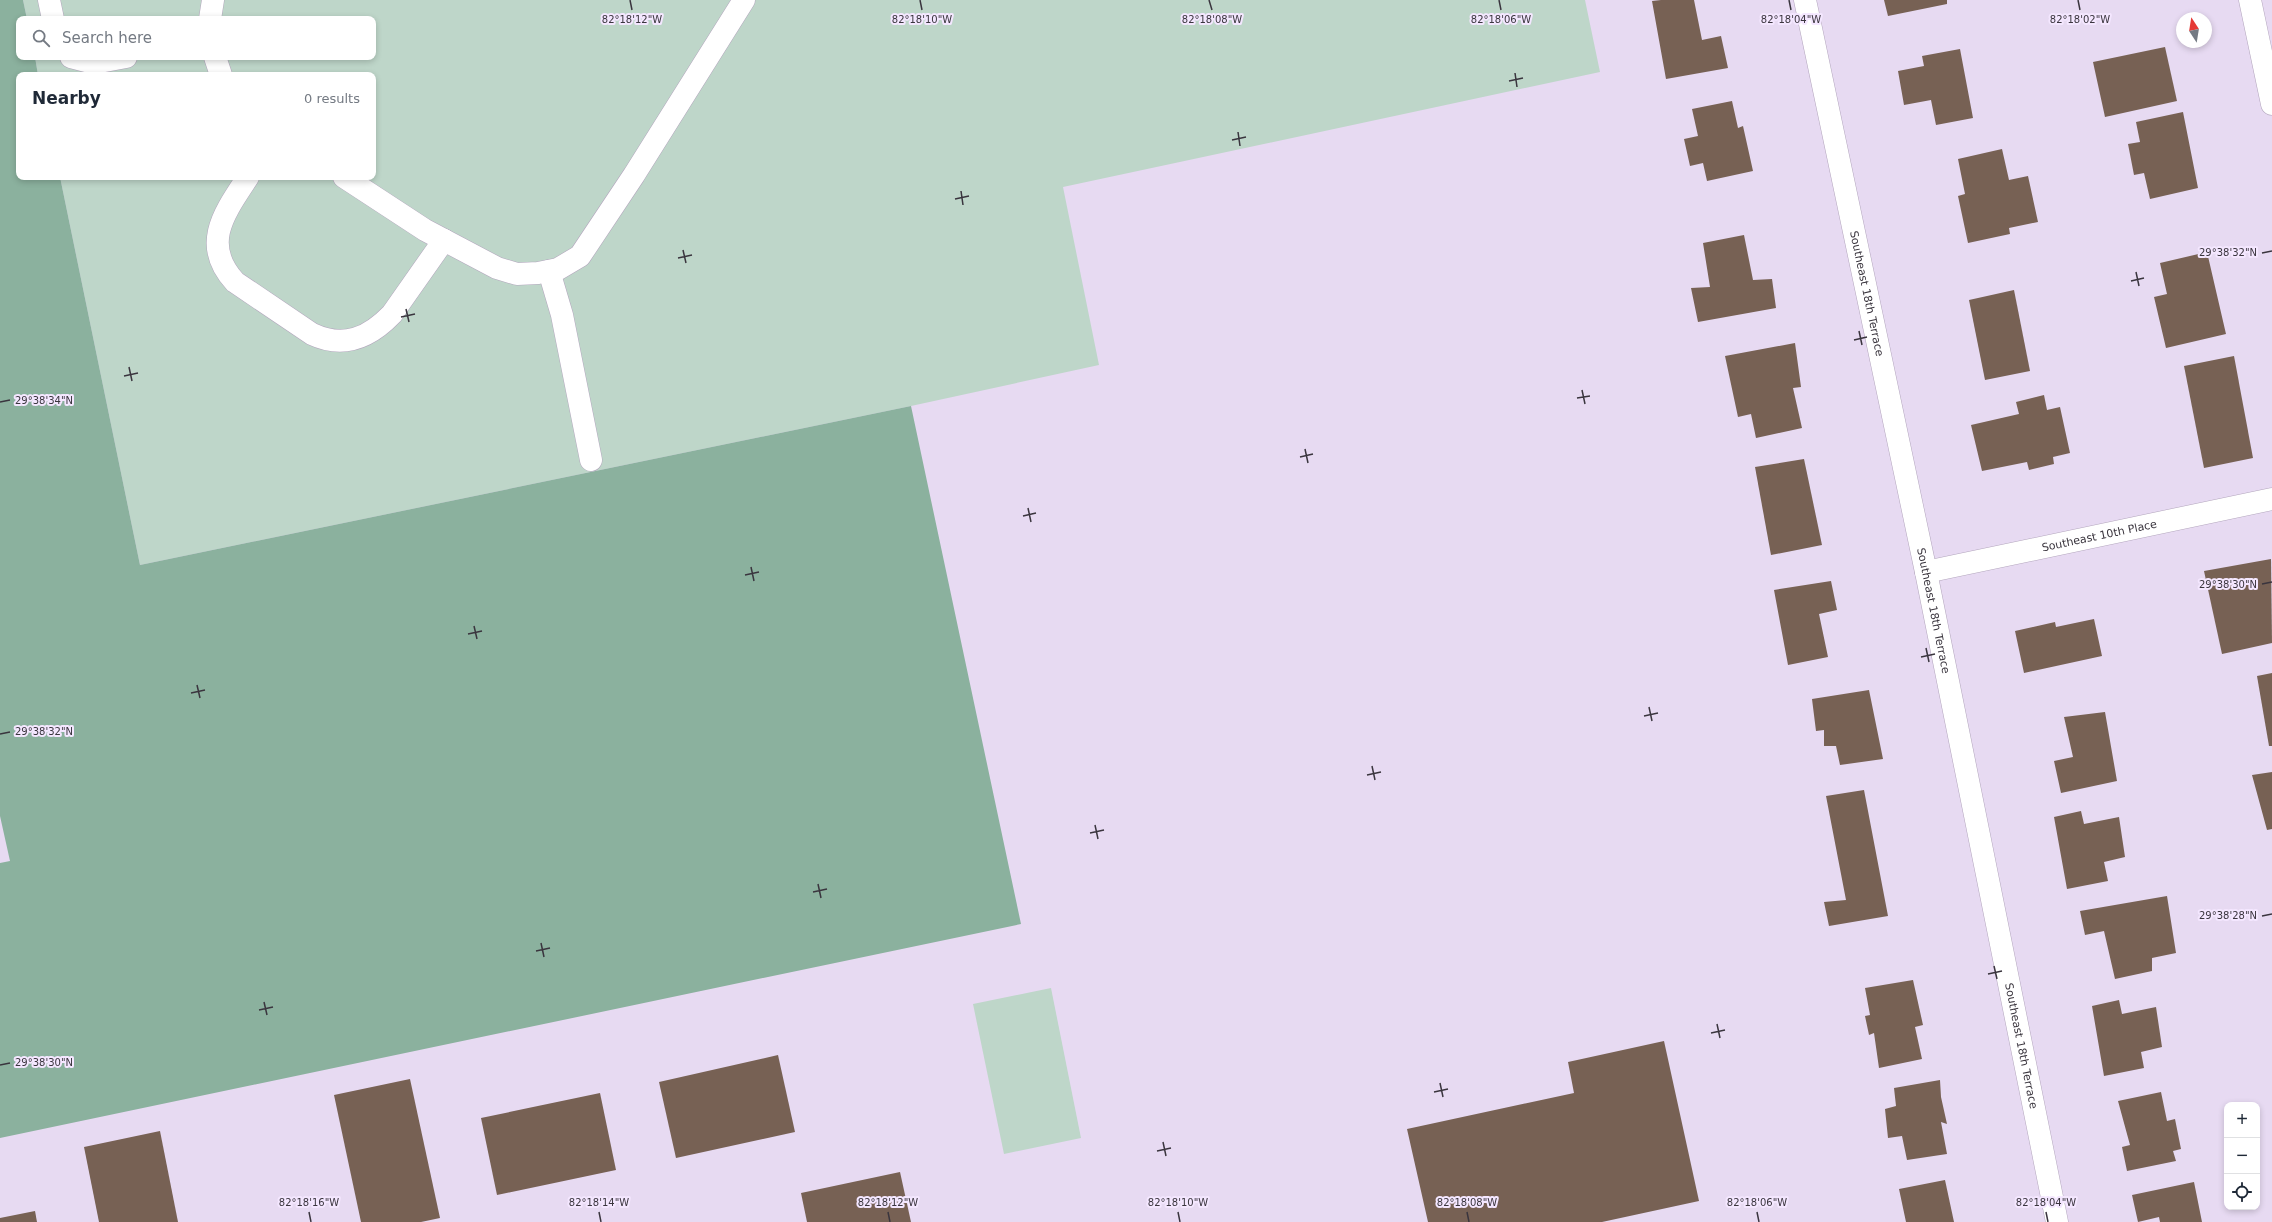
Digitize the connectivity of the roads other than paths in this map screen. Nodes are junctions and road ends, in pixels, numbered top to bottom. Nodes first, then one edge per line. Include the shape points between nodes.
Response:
1 (49, 0) edge
2 (213, 0) edge
3 (744, 0) edge
4 (1805, 0) edge
5 (2250, 0) edge
6 (53, 16) edge
7 (210, 16) edge
8 (83, 60) edge
9 (110, 60) edge
10 (216, 60) edge
11 (220, 72) edge
12 (2272, 104) edge
13 (246, 180) edge
14 (349, 180) edge
15 (444, 240) junction
16 (549, 271) junction
17 (591, 460) dead end
18 (2272, 500) edge
19 (1926, 572) junction
20 (2057, 1222) edge

1 - 6 street
2 - 7 street
3 - 16 street via 580,256 558,269
4 - 19 street, Southeast 18th Terrace
5 - 12 street
8 - 9 street via 94,63
10 - 11 street
13 - 15 street via 221,220 217,246 227,273 235,282 325,340 350,340 361,337 382,324 392,314
14 - 15 street
15 - 16 street via 497,268 517,274
16 - 17 street via 562,316
18 - 19 street, Southeast 10th Place
19 - 20 street, Southeast 18th Terrace

